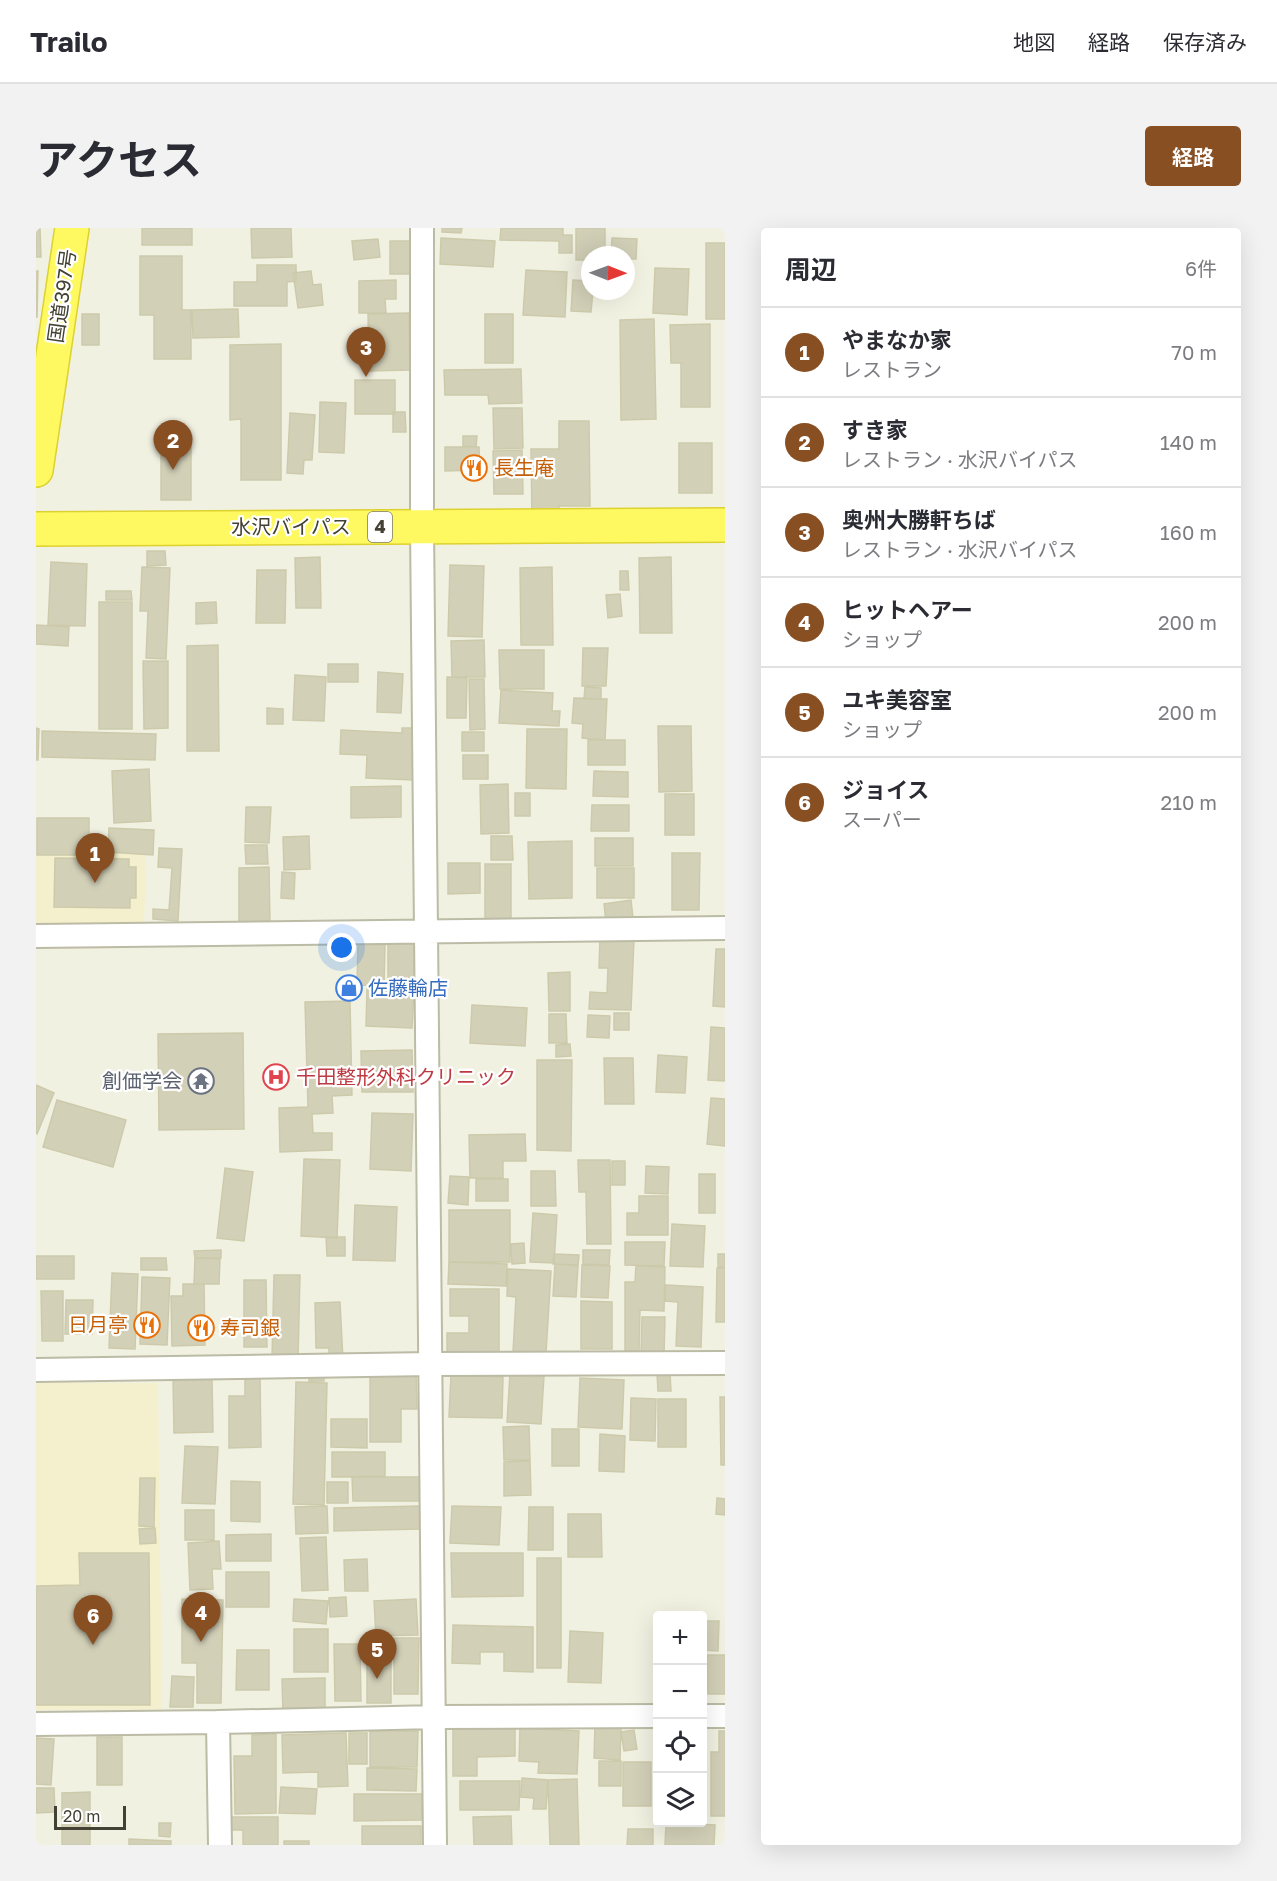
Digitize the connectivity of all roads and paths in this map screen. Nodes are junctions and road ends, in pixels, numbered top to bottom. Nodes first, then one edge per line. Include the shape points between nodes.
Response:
1 (72, 228) edge
2 (422, 228) edge
3 (36, 470) edge
4 (725, 525) edge
5 (422, 526) junction
6 (36, 529) edge
7 (725, 928) edge
8 (427, 931) junction
9 (36, 936) edge
10 (725, 1363) edge
11 (430, 1364) junction
12 (36, 1370) edge
13 (653, 1716) edge
14 (707, 1716) edge
15 (725, 1716) edge
16 (435, 1717) junction
17 (218, 1722) junction
18 (36, 1724) edge
19 (220, 1845) edge
20 (435, 1845) edge

1 - 3 highway, 国道397号
2 - 5 street
4 - 5 highway, 水沢バイパス / 4
5 - 6 highway, 水沢バイパス / 4
5 - 8 street
7 - 8 street
8 - 9 street
8 - 11 street
10 - 11 street
11 - 12 street
11 - 16 street
13 - 16 street
14 - 15 street
16 - 17 street
16 - 20 street
17 - 18 street
17 - 19 street

